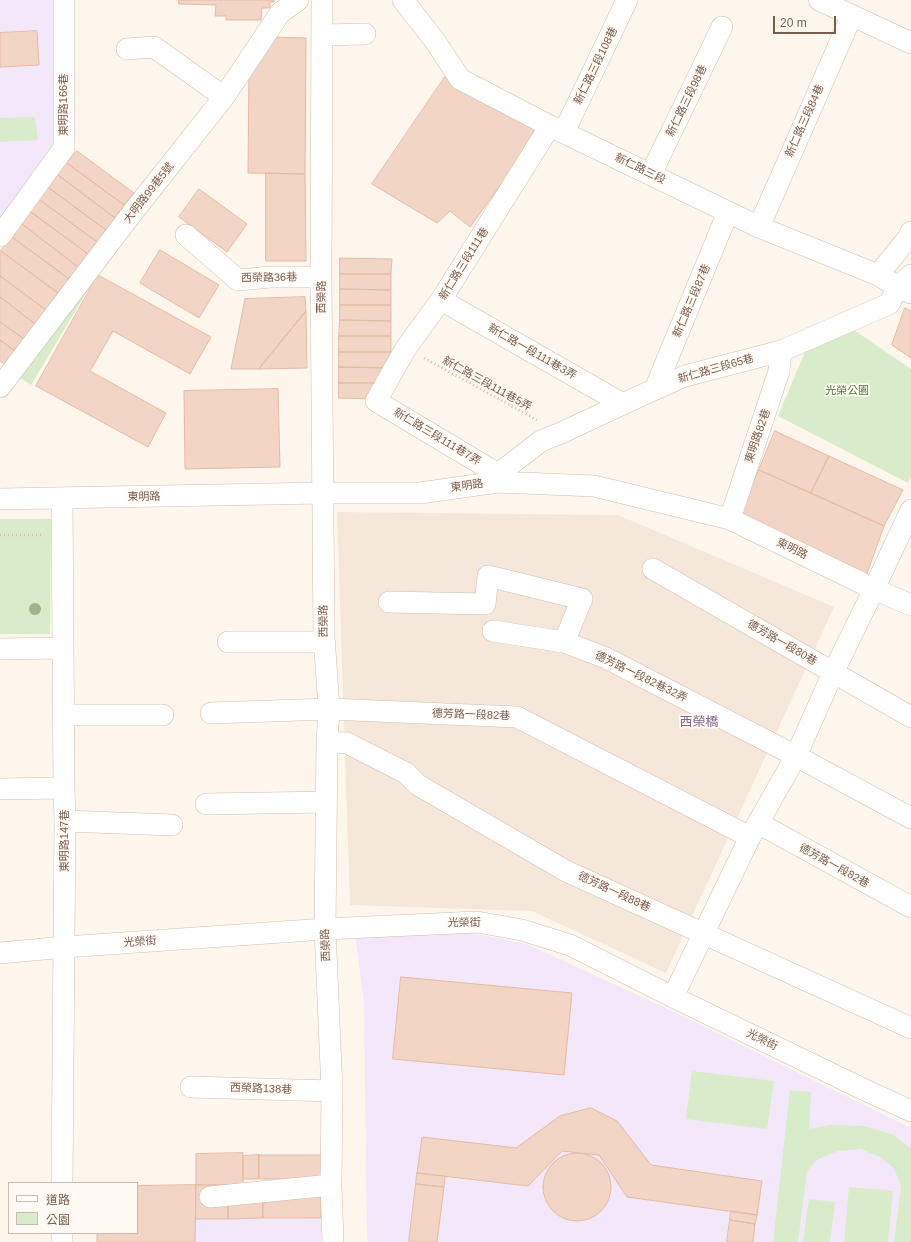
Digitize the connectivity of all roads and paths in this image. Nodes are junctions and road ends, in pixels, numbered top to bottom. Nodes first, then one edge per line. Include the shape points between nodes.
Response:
1 (64, 0) edge
2 (298, 0) edge
3 (322, 0) edge
4 (403, 0) edge
5 (627, 0) edge
6 (819, 0) edge
7 (852, 15) junction
8 (722, 27) dead end
9 (365, 34) dead end
10 (323, 35) junction
11 (911, 43) edge
12 (127, 49) dead end
13 (224, 97) junction
14 (557, 129) junction
15 (651, 174) junction
16 (728, 212) junction
17 (758, 227) junction
18 (911, 232) edge
19 (186, 234) dead end
20 (0, 236) edge
21 (878, 275) junction
22 (321, 277) junction
23 (907, 285) edge
24 (441, 300) junction
25 (406, 348) junction
26 (781, 351) junction
27 (0, 387) edge
28 (655, 389) junction
29 (376, 401) joint
30 (623, 404) junction
31 (561, 433) junction
32 (498, 478) junction
33 (323, 493) junction
34 (62, 498) junction
35 (0, 499) edge
36 (911, 510) edge
37 (730, 519) junction
38 (0, 535) edge
39 (45, 535) dead end
40 (654, 570) dead end
41 (874, 589) junction
42 (389, 602) dead end
43 (911, 605) edge
44 (493, 630) dead end
45 (228, 642) dead end
46 (324, 642) junction
47 (564, 642) junction
48 (63, 648) junction
49 (0, 649) edge
50 (833, 673) junction
51 (329, 709) junction
52 (211, 713) dead end
53 (64, 715) junction
54 (163, 715) dead end
55 (911, 717) edge
56 (327, 742) junction
57 (796, 756) junction
58 (64, 788) junction
59 (0, 789) edge
60 (326, 802) junction
61 (206, 804) dead end
62 (911, 818) edge
63 (66, 821) junction
64 (172, 824) dead end
65 (754, 830) junction
66 (911, 907) edge
67 (325, 929) junction
68 (704, 933) junction
69 (64, 947) junction
70 (0, 953) edge
71 (673, 997) junction
72 (911, 1028) edge
73 (191, 1087) dead end
74 (332, 1091) junction
75 (911, 1111) edge
76 (62, 1182) edge
77 (331, 1185) junction
78 (210, 1197) dead end
79 (333, 1242) edge

1 - 20 street, 東明路166巷 via 64,148
2 - 13 street, 大明路99巷5號 via 280,13
3 - 10 street, 西榮路
4 - 14 street, 新仁路三段 via 460,79
5 - 14 street, 新仁路三段108巷
6 - 7 street
7 - 11 street
7 - 17 street, 新仁路三段84巷
8 - 15 street, 新仁路三段98巷
9 - 10 street
10 - 22 street, 西榮路
12 - 13 street via 154,47
13 - 27 street, 大明路99巷5號 via 128,218
14 - 15 street, 新仁路三段
14 - 24 street, 新仁路三段111巷
15 - 16 street, 新仁路三段
16 - 17 street, 新仁路三段
16 - 28 street, 新仁路三段87巷
17 - 21 street, 新仁路三段
18 - 21 street
19 - 22 street, 西榮路36巷 via 238,280
21 - 23 street, 新仁路三段
22 - 33 street, 西榮路
23 - 26 street, 新仁路三段65巷 via 888,304
24 - 25 street, 新仁路三段111巷
24 - 30 street, 新仁路一段111巷3弄
25 - 29 street, 新仁路三段111巷
25 - 31 path, 新仁路三段111巷5弄
26 - 28 street, 新仁路三段65巷 via 685,376
26 - 37 street, 東明路82巷 via 779,371
28 - 30 street, 新仁路三段65巷
29 - 32 street, 新仁路三段111巷7弄
30 - 31 street, 新仁路三段65巷
31 - 32 street, 新仁路三段65巷 via 541,441
32 - 33 street, 東明路 via 420,493
32 - 37 street, 東明路 via 594,486
33 - 34 street, 東明路
33 - 46 street, 西榮路
34 - 35 street, 東明路
34 - 48 street, 東明路147巷
36 - 41 street
37 - 41 street, 東明路
38 - 39 path
40 - 50 street, 德芳路一段80巷
41 - 43 street, 東明路
41 - 50 street
42 - 47 street via 485,604 488,576 582,600
44 - 47 street, 德芳路一段82巷32弄
45 - 46 street
46 - 51 street, 西榮路
47 - 57 street, 德芳路一段82巷32弄 via 606,658
48 - 49 street
48 - 53 street, 東明路147巷
50 - 55 street, 德芳路一段80巷
50 - 57 street
51 - 52 street, 德芳路一段82巷
51 - 56 street, 西榮路
51 - 65 street, 德芳路一段82巷 via 517,717
53 - 54 street
53 - 58 street, 東明路147巷
56 - 60 street, 西榮路
56 - 68 street, 德芳路一段88巷 via 347,742 406,772 418,785 566,871
57 - 62 street, 德芳路一段82巷32弄
57 - 65 street
58 - 59 street
58 - 63 street, 東明路147巷
60 - 61 street
60 - 67 street, 西榮路
63 - 64 street
63 - 69 street, 東明路147巷
65 - 66 street, 德芳路一段82巷
65 - 68 street
67 - 69 street, 光榮街
67 - 71 street, 光榮街 via 477,922 522,930 570,945
67 - 74 street, 西榮路
68 - 71 street
68 - 72 street, 德芳路一段88巷
69 - 70 street, 光榮街
69 - 76 street, 東明路147巷
71 - 75 street, 光榮街
73 - 74 street, 西榮路138巷
74 - 77 street, 西榮路
77 - 78 street
77 - 79 street, 西榮路

